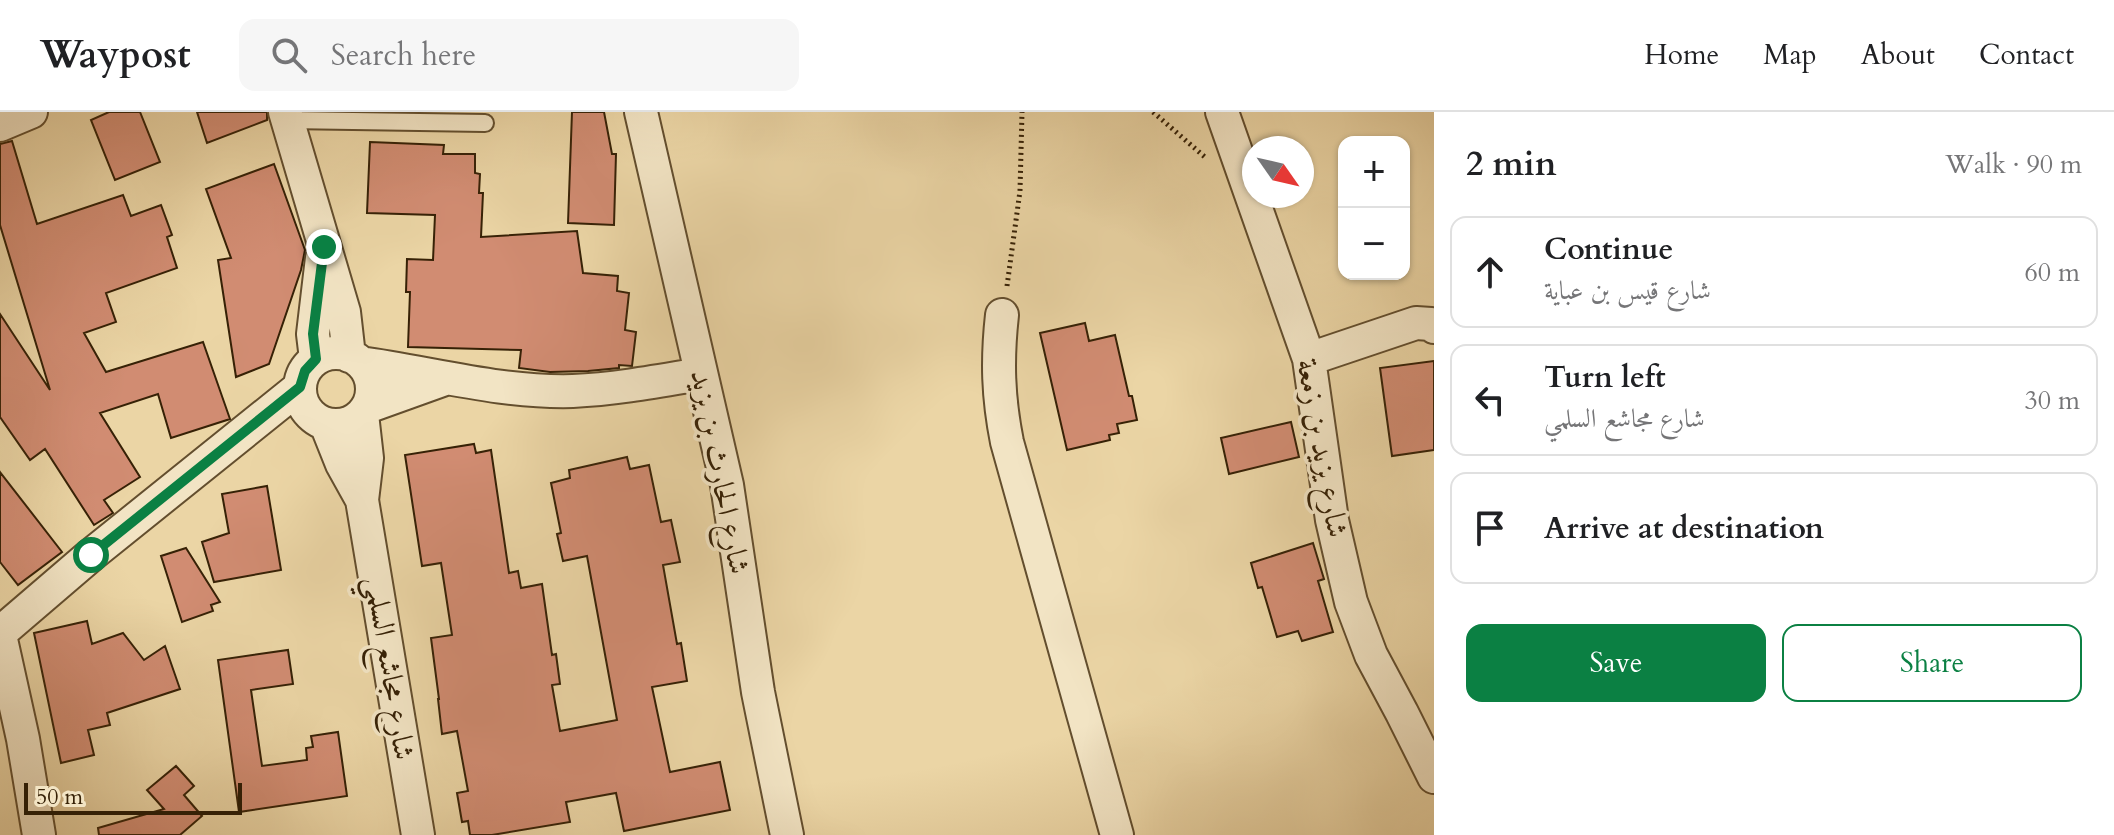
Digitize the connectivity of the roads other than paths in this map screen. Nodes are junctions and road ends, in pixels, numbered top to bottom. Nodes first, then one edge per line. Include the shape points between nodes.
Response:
1 (31, 112) edge
2 (641, 112) edge
3 (1222, 112) edge
4 (286, 116) edge
5 (485, 123) dead end
6 (0, 125) edge
7 (324, 247) junction
8 (1002, 315) road end
9 (1434, 327) edge
10 (316, 359) junction
11 (1309, 359) junction
12 (355, 360) junction
13 (701, 374) junction
14 (445, 379) junction
15 (300, 387) junction
16 (364, 411) junction
17 (320, 421) junction
18 (237, 436) junction
19 (362, 500) junction
20 (0, 634) edge
21 (1434, 777) edge
22 (39, 835) edge
23 (418, 835) edge
24 (787, 835) edge
25 (1117, 835) edge

1 - 6 street
2 - 13 street, شارع الحارث بن يزيد
3 - 11 street, شارع يزيد بن زمعة
4 - 5 lane
4 - 7 street
7 - 10 street via 313,334
7 - 12 street
8 - 25 street via 998,378 1007,442
9 - 11 street via 1416,323
10 - 12 street via 332,353
10 - 15 street
11 - 21 street, شارع يزيد بن زمعة via 1332,520 1351,602 1371,655
12 - 14 street
12 - 16 street via 372,384
13 - 14 street via 573,391
13 - 24 street, شارع الحارث بن يزيد via 727,485 758,692
14 - 16 street
15 - 17 street via 303,404
15 - 18 street
16 - 17 street via 345,424
16 - 19 street, شارع مجاشع السلمي via 367,458
17 - 18 street
17 - 19 street, شارع مجاشع السلمي
18 - 20 street
19 - 23 street, شارع مجاشع السلمي
20 - 22 street

